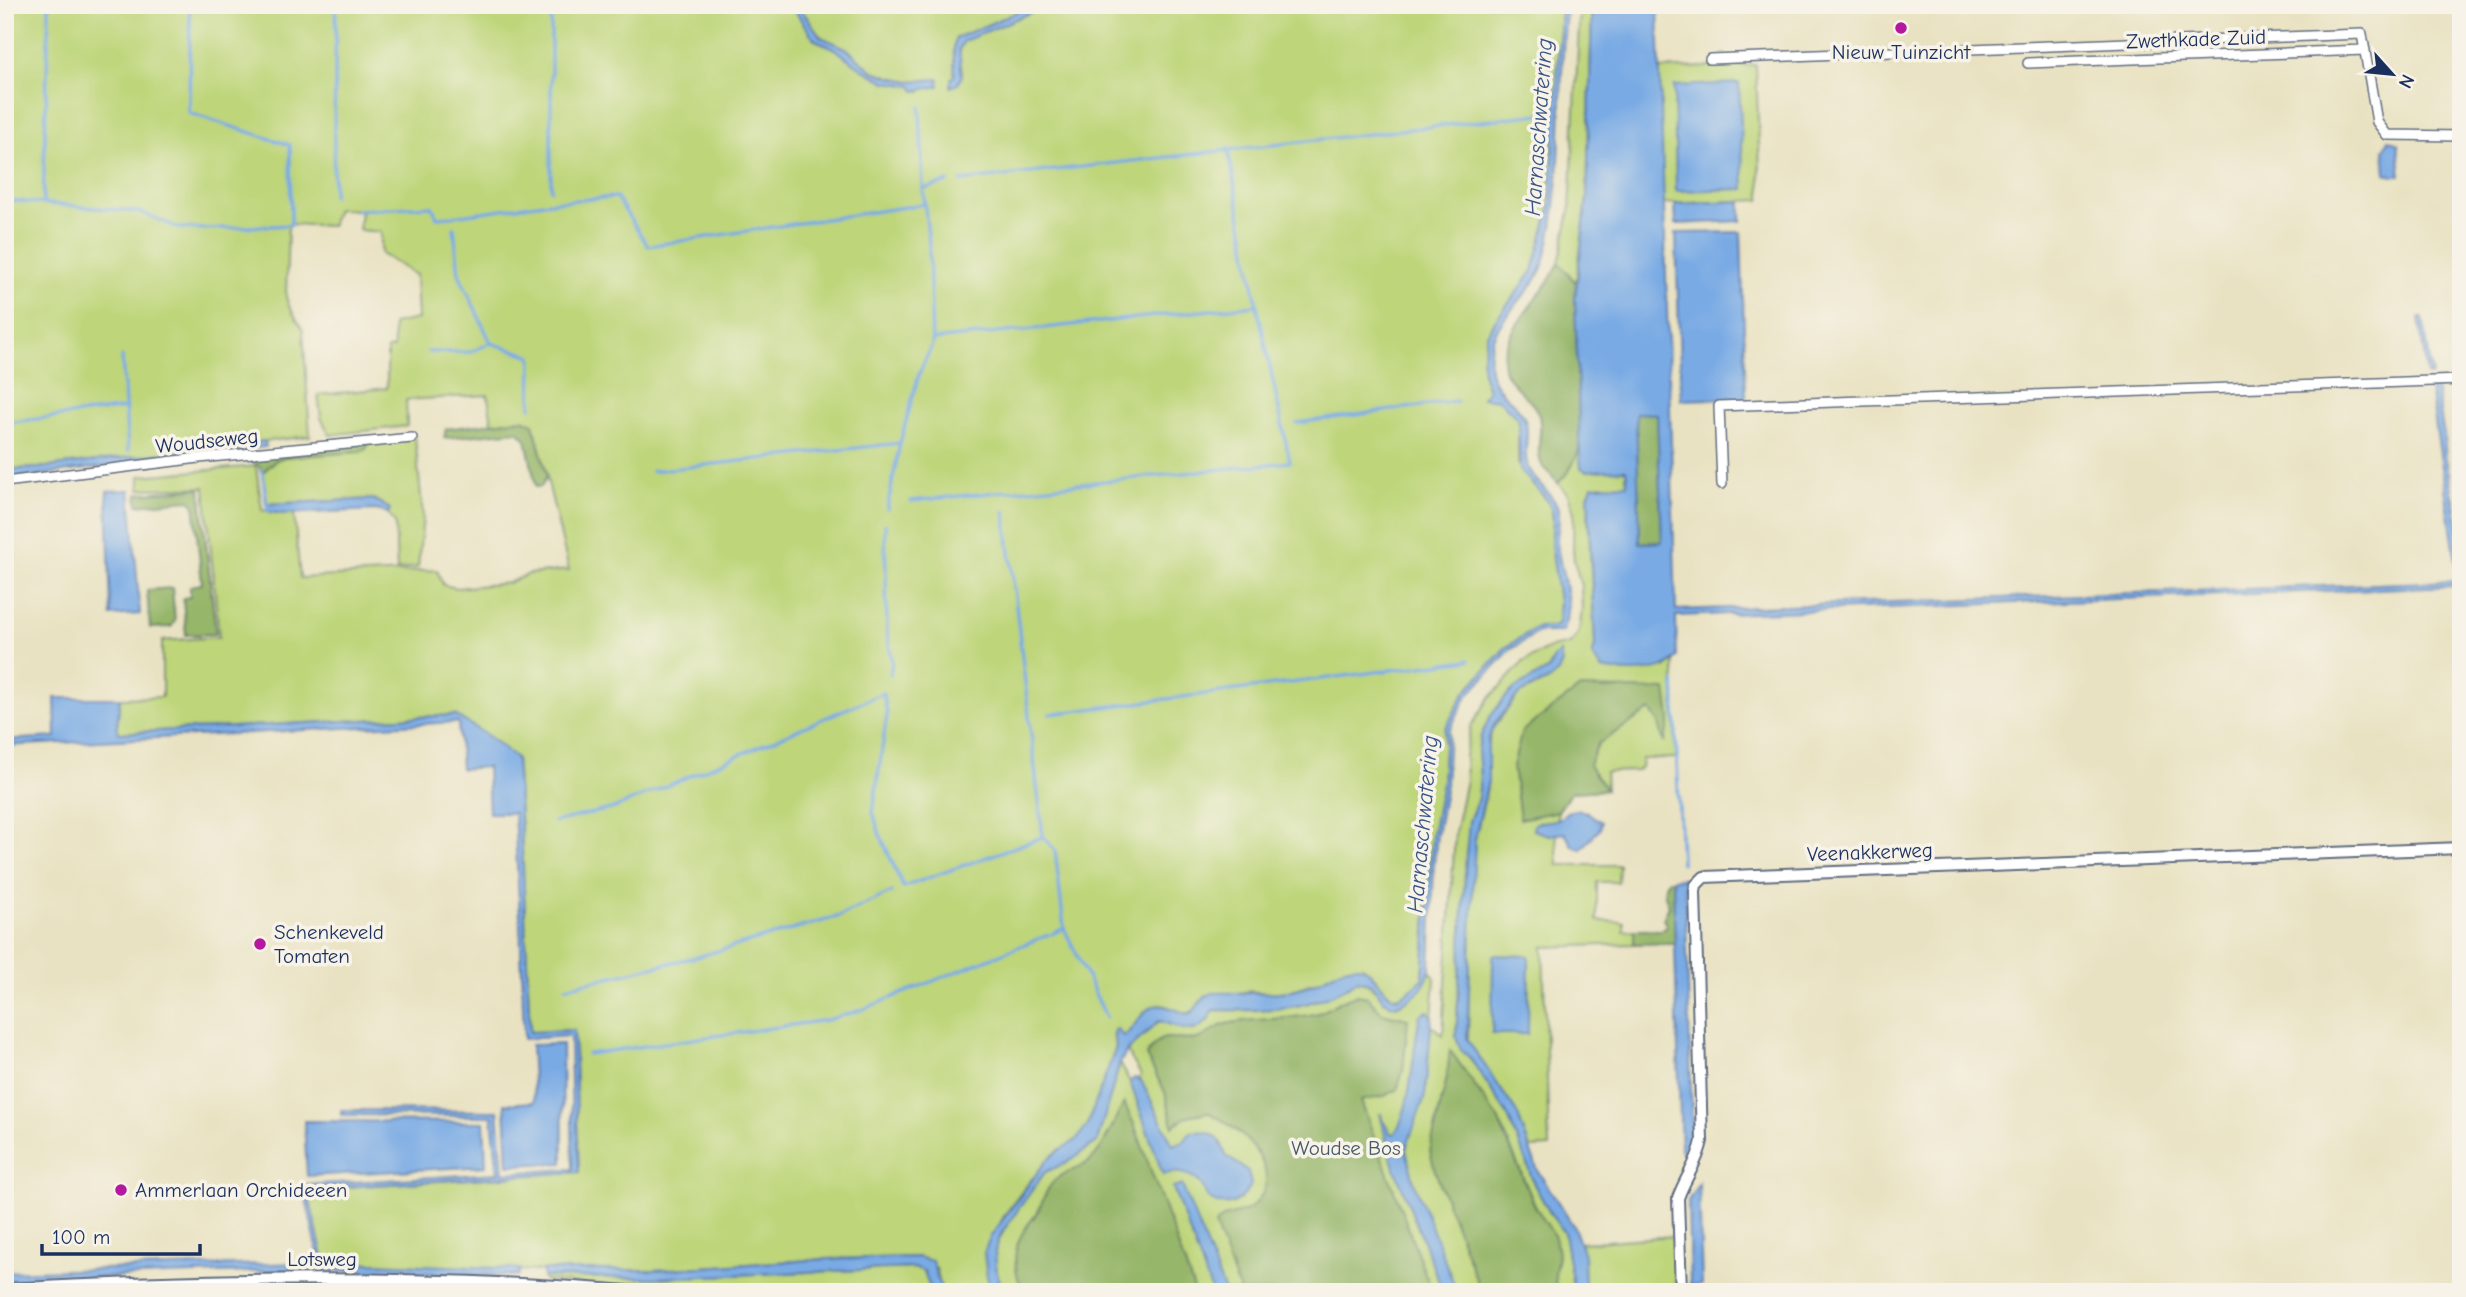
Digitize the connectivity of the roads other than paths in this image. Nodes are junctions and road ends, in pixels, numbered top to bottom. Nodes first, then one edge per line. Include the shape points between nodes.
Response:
1 (2365, 50) junction
2 (1710, 59) dead end
3 (2028, 63) dead end
4 (2461, 136) edge
5 (2461, 380) edge
6 (412, 438) dead end
7 (5, 482) edge
8 (1722, 484) dead end
9 (2461, 848) edge
10 (5, 1289) edge
11 (640, 1292) edge
12 (1681, 1292) edge

1 - 2 street, Zwethkade Zuid via 2362,34
1 - 3 street, Zwethkade Zuid
1 - 4 street via 2377,122 2387,135
5 - 8 street via 1719,406
6 - 7 street, Woudseweg
9 - 12 street, Veenakkerweg via 1704,877 1695,892 1702,1142 1678,1198
10 - 11 street, Lotsweg via 308,1278 504,1282

